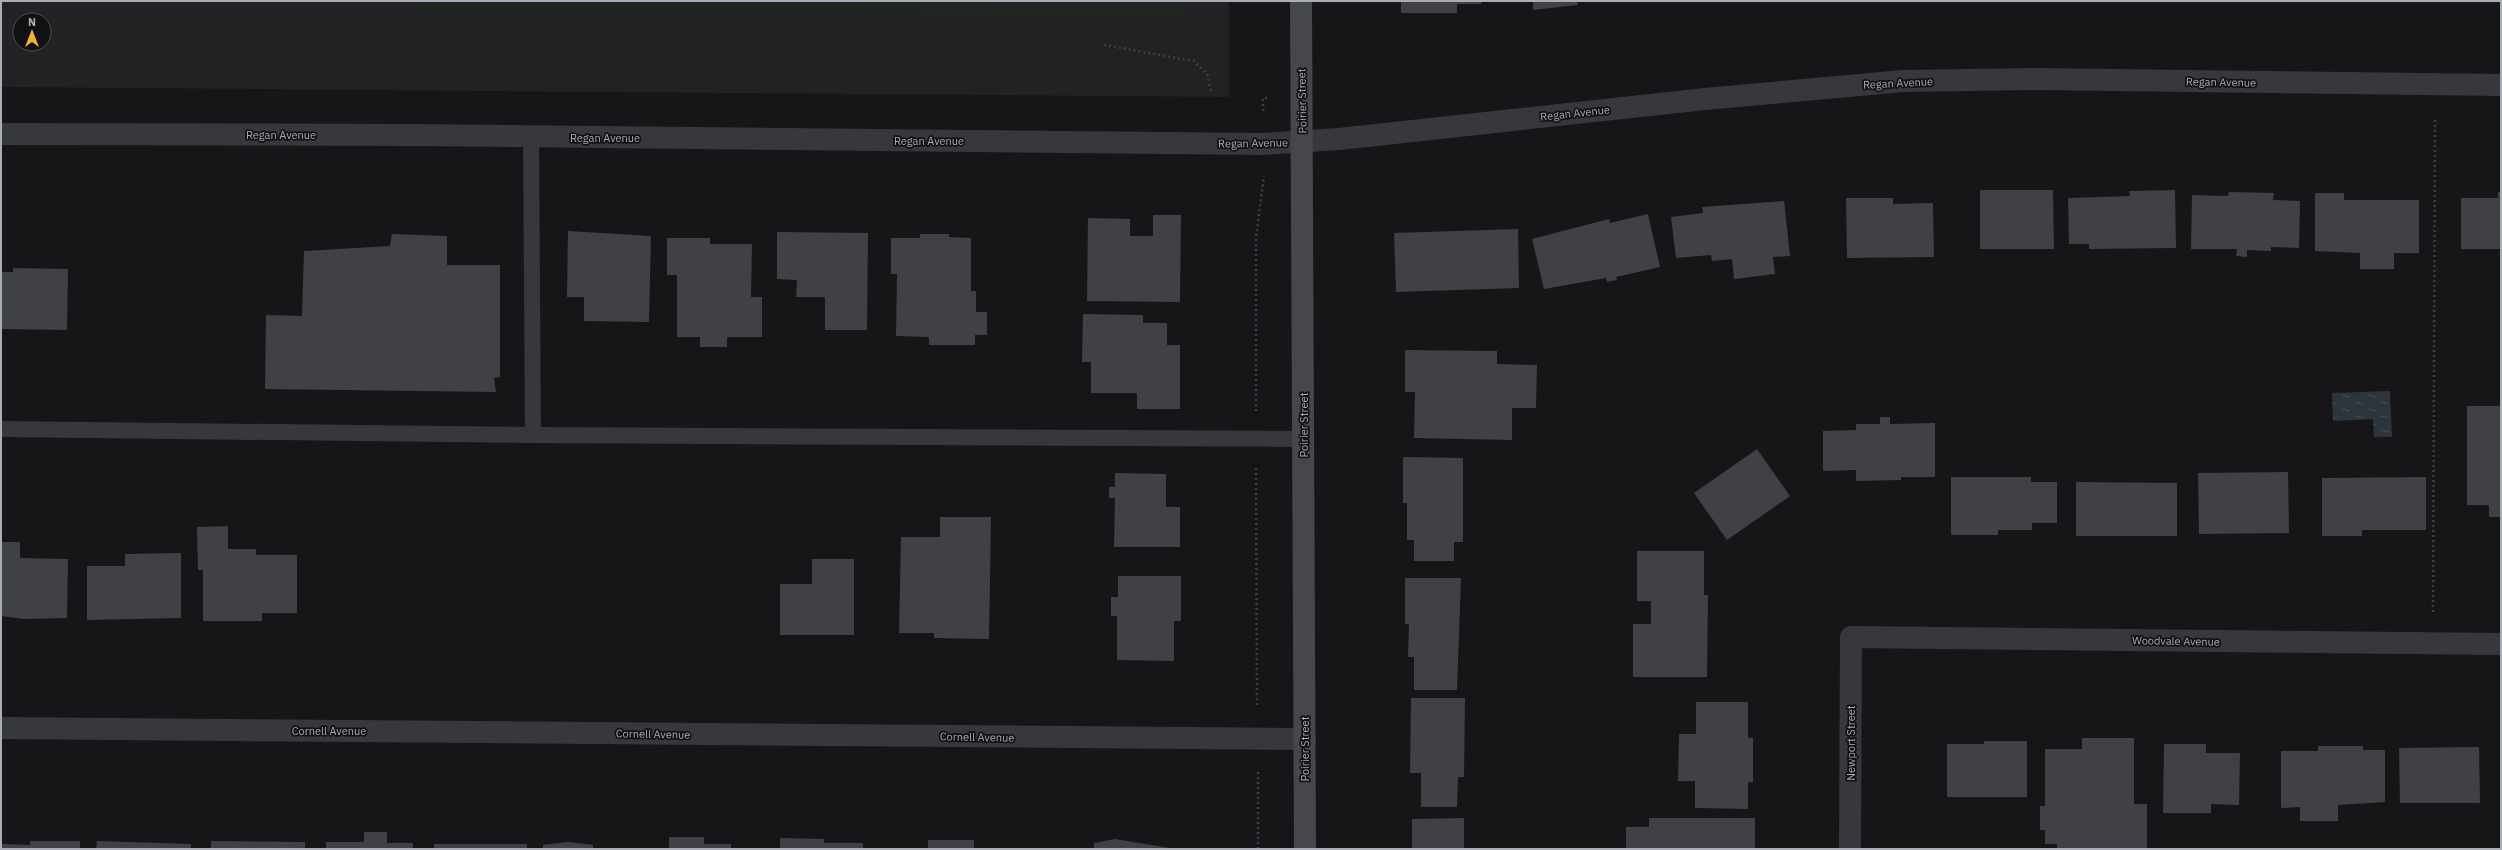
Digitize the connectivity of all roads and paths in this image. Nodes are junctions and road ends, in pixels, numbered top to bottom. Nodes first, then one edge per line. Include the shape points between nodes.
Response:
1 (1301, 1) edge
2 (1104, 45) dead end
3 (2436, 84) junction
4 (2501, 85) edge
5 (1211, 92) dead end
6 (1, 134) edge
7 (531, 138) junction
8 (1302, 142) junction
9 (1, 428) edge
10 (533, 434) junction
11 (1304, 439) junction
12 (1851, 637) joint
13 (2435, 643) junction
14 (2501, 644) edge
15 (1, 728) edge
16 (1305, 739) junction
17 (1258, 777) dead end
18 (1258, 849) edge
19 (1305, 849) edge
20 (1850, 849) edge

1 - 8 street, Poirier Street
2 - 5 path via 1194,61 1207,74
3 - 4 street, Regan Avenue
3 - 8 street, Regan Avenue via 2036,80 1903,82 1705,99
3 - 13 path via 2435,479 2432,597
6 - 7 street, Regan Avenue via 404,135
7 - 8 street, Regan Avenue via 1242,144
7 - 10 lane
8 - 11 street, Poirier Street
9 - 10 lane
10 - 11 lane
11 - 16 street, Poirier Street
12 - 13 street, Woodvale Avenue
12 - 20 street, Newport Street
13 - 14 street, Woodvale Avenue
15 - 16 street, Cornell Avenue
16 - 19 street, Poirier Street
17 - 18 path

